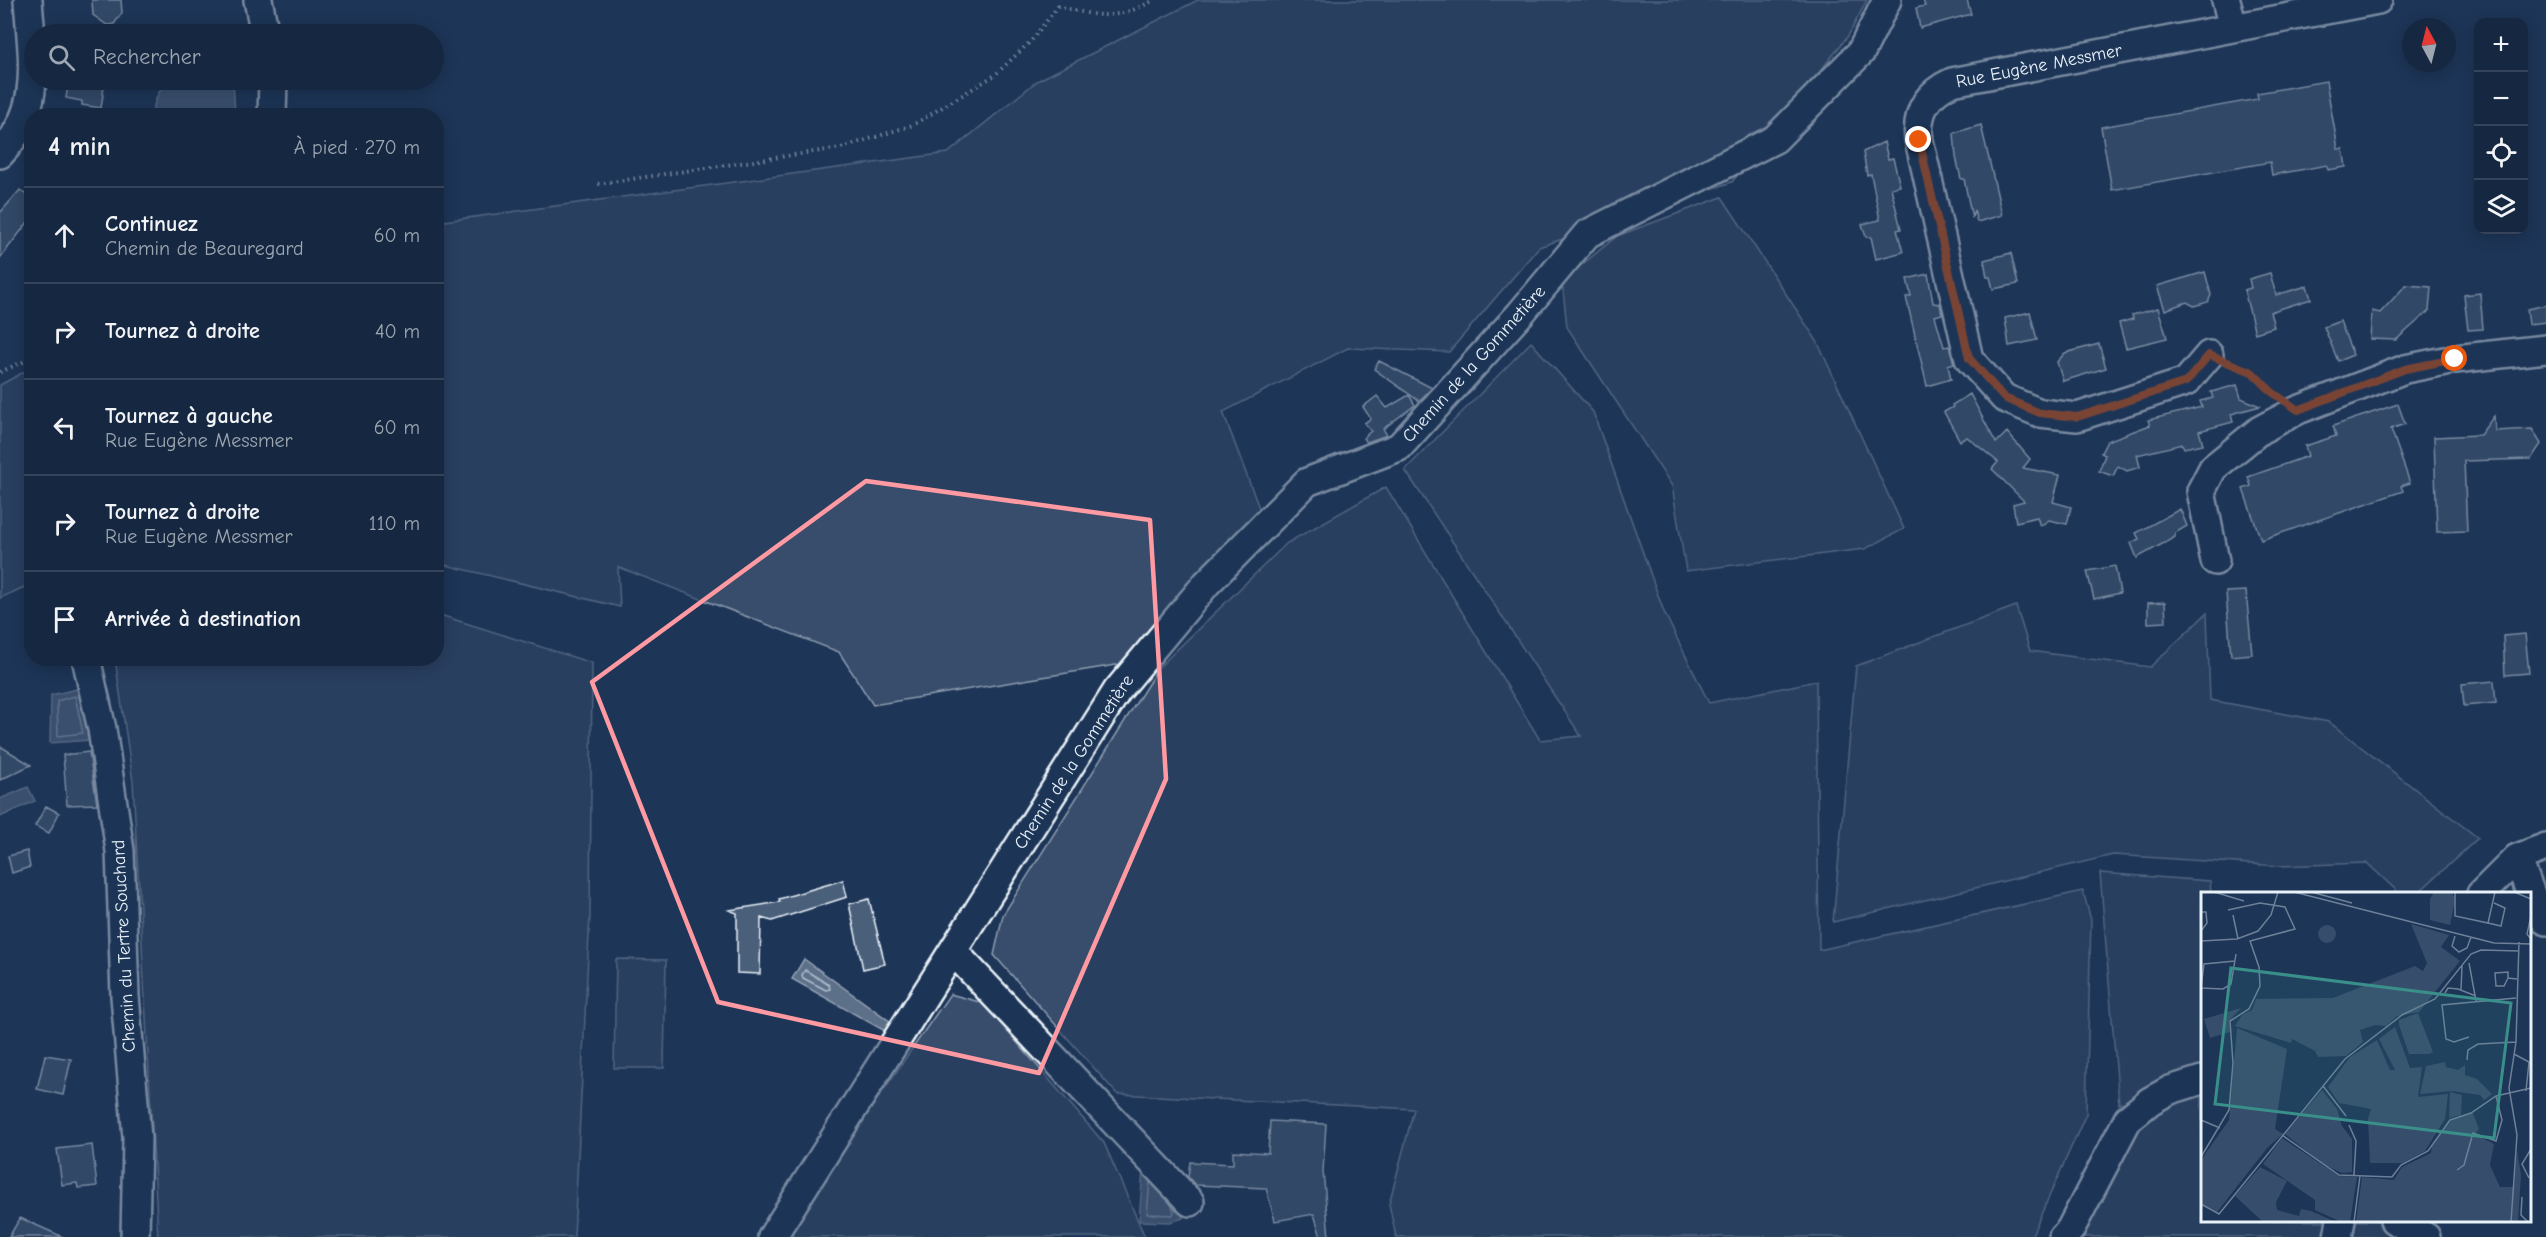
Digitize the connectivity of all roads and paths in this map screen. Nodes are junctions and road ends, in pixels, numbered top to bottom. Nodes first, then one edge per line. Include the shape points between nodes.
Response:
1 (28, 0) edge
2 (258, 0) edge
3 (1054, 0) edge
4 (1154, 0) edge
5 (1887, 0) edge
6 (2226, 0) edge
7 (2378, 0) edge
8 (1058, 6) junction
9 (30, 24) edge
10 (263, 24) edge
11 (2233, 28) junction
12 (31, 90) edge
13 (273, 90) edge
14 (29, 108) edge
15 (272, 108) edge
16 (24, 120) edge
17 (0, 154) edge
18 (598, 184) dead end
19 (2546, 349) edge
20 (2209, 355) joint
21 (24, 362) edge
22 (0, 372) edge
23 (2298, 410) junction
24 (2215, 561) dead end
25 (88, 666) edge
26 (2546, 847) edge
27 (2517, 858) junction
28 (2483, 892) edge
29 (2530, 892) edge
30 (2531, 894) edge
31 (2546, 921) edge
32 (952, 951) junction
33 (2201, 1080) edge
34 (1190, 1202) dead end
35 (2341, 1222) edge
36 (2396, 1222) edge
37 (135, 1237) edge
38 (772, 1237) edge
39 (2063, 1237) edge
40 (2338, 1237) edge
41 (2426, 1237) edge

1 - 9 street
2 - 10 street
3 - 8 path
4 - 8 path via 1134,11 1098,17
5 - 32 street, Chemin de la Gommetière via 1861,52 1775,139 1587,234 1399,447 1307,482 1207,583 1117,691
6 - 11 street
7 - 11 street, Rue Eugène Messmer
8 - 18 path via 1031,41 995,75 913,125 841,148
11 - 20 street, Rue Eugène Messmer via 1952,82 1932,94 1917,125 1969,358 2004,398 2040,413 2077,417 2186,382
12 - 14 street
13 - 15 street
16 - 17 street via 13,141
19 - 23 street via 2405,369
20 - 23 path via 2252,372
21 - 22 path
23 - 24 street via 2260,430 2213,468 2201,491
25 - 37 street, Chemin du Tertre Souchard via 102,729 120,851 125,996 137,1138
26 - 27 street
27 - 28 street
27 - 29 street
30 - 31 street
32 - 34 street
32 - 38 street, Chemin de la Gommetière
33 - 39 street via 2170,1090 2128,1119
35 - 40 street
36 - 41 street

